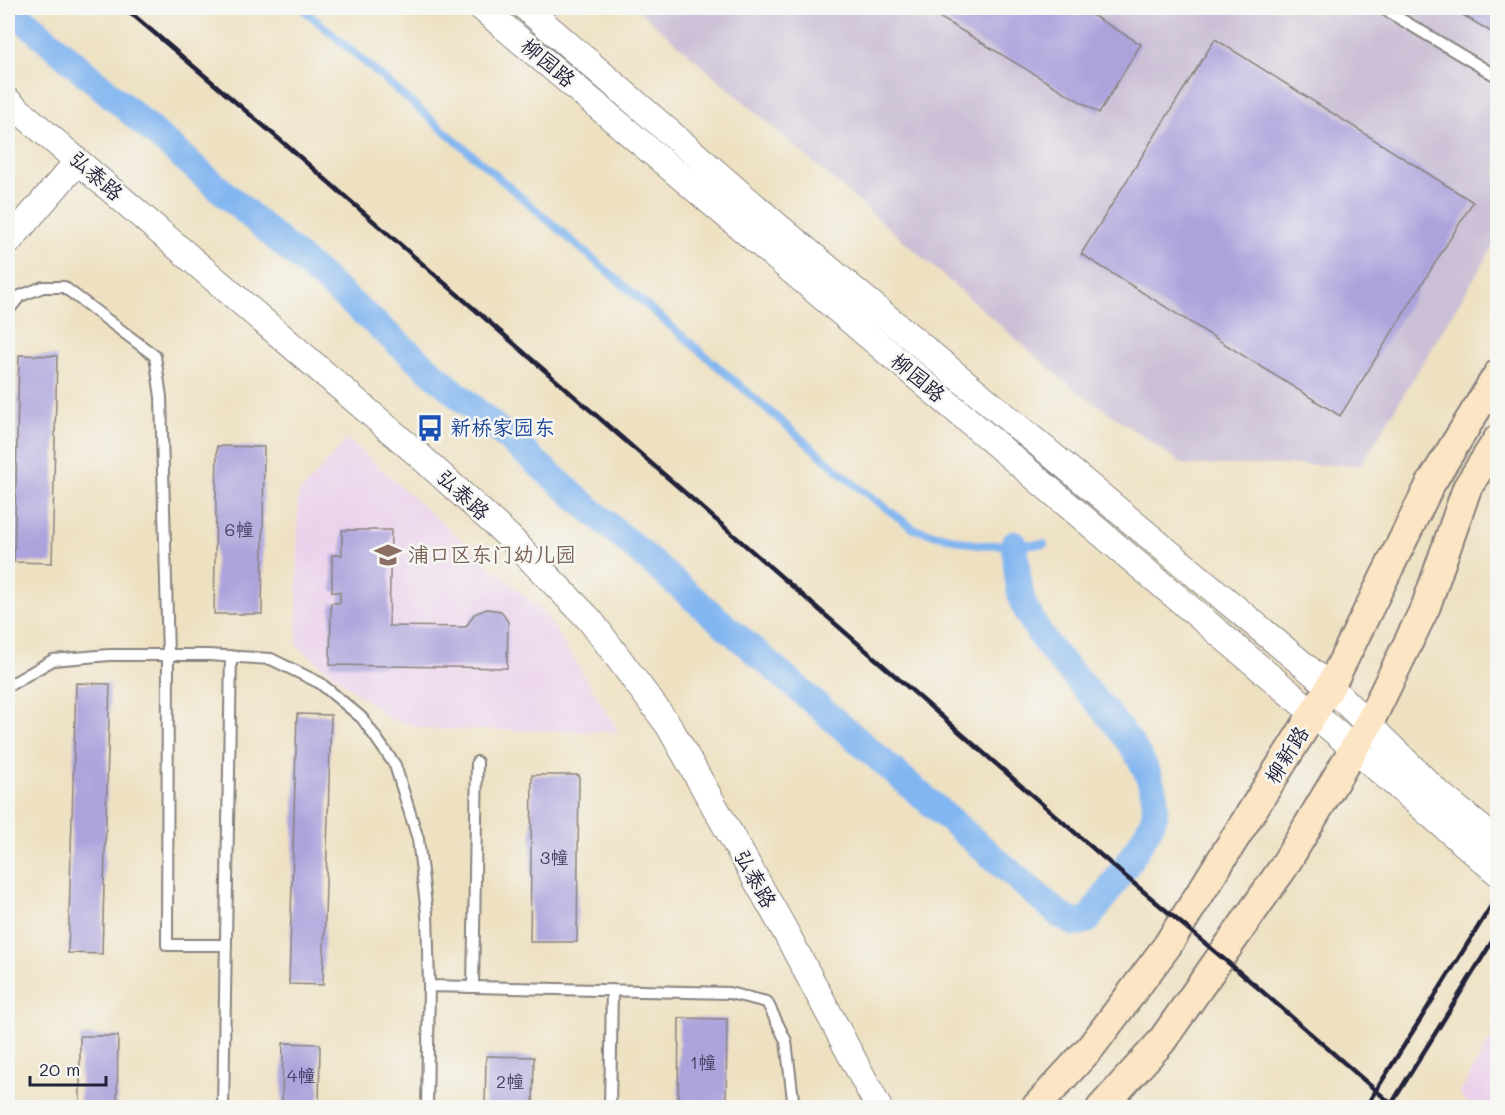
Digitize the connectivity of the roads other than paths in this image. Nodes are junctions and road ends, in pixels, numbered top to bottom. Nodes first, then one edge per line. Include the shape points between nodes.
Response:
1 (482, 8) edge
2 (526, 8) edge
3 (1382, 8) edge
4 (1497, 77) edge
5 (8, 101) edge
6 (78, 160) junction
7 (8, 242) edge
8 (8, 311) edge
9 (1497, 374) edge
10 (1497, 440) edge
11 (168, 655) junction
12 (231, 656) junction
13 (8, 686) edge
14 (1330, 687) junction
15 (1313, 714) junction
16 (1369, 723) junction
17 (1353, 750) junction
18 (477, 762) dead end
19 (1497, 842) edge
20 (1497, 873) edge
21 (226, 945) junction
22 (429, 986) junction
23 (473, 987) junction
24 (612, 990) junction
25 (223, 1107) edge
26 (427, 1107) edge
27 (610, 1107) edge
28 (794, 1107) edge
29 (879, 1107) edge
30 (1035, 1107) edge
31 (1101, 1107) edge

1 - 15 street, 柳园路
2 - 14 street, 柳园路 via 780,228
3 - 4 lane
5 - 6 street, 弘泰路
6 - 7 street
6 - 29 street, 弘泰路 via 420,456 509,537 590,620 669,726
8 - 11 lane via 20,296 43,287 64,287 155,356 161,397
9 - 14 main road, 柳新路 via 1431,483
10 - 16 main road via 1467,488 1426,606
11 - 12 lane
11 - 13 lane via 53,660
11 - 21 lane via 167,945
12 - 21 lane
12 - 22 lane via 272,658 320,683 362,718 395,765 418,838 427,913
14 - 15 main road, 柳新路
14 - 16 street, 柳园路
15 - 17 street, 柳园路
15 - 30 main road, 柳新路 via 1167,946 1091,1047
16 - 17 main road
16 - 19 street, 柳园路 via 1436,791
17 - 20 street, 柳园路
17 - 31 main road via 1283,868 1202,984 1161,1042
18 - 23 lane
21 - 25 lane
22 - 23 lane
22 - 26 lane
23 - 24 lane
24 - 27 lane
24 - 28 lane via 729,993 766,1002 786,1041

